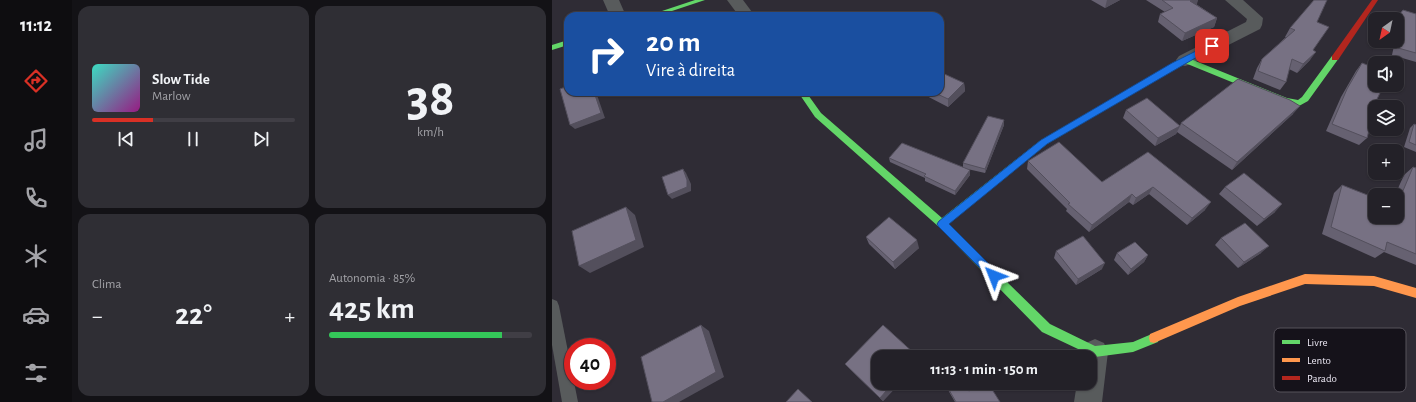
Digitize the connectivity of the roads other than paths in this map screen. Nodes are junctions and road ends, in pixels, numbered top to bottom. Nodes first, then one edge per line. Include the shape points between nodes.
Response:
1 (611, 0) edge
2 (702, 0) edge
3 (735, 0) edge
4 (1233, 0) edge
5 (1375, 0) edge
6 (616, 12) edge
7 (663, 12) edge
8 (744, 12) edge
9 (564, 44) edge
10 (552, 48) edge
11 (1185, 60) junction
12 (805, 96) edge
13 (942, 224) junction
14 (1416, 293) edge
15 (552, 306) edge
16 (1091, 350) edge
17 (1097, 352) edge
18 (1090, 390) edge
19 (570, 402) edge
20 (1088, 402) edge

1 - 6 street
2 - 7 street
3 - 8 street
4 - 11 street via 1255,18 1254,25
5 - 11 street via 1305,99 1299,103 1286,101
9 - 10 street
11 - 13 street via 1044,142
12 - 13 street via 818,115
13 - 16 street via 1046,328
14 - 17 street via 1374,281 1305,279 1238,302 1133,347
15 - 19 lane
18 - 20 street

